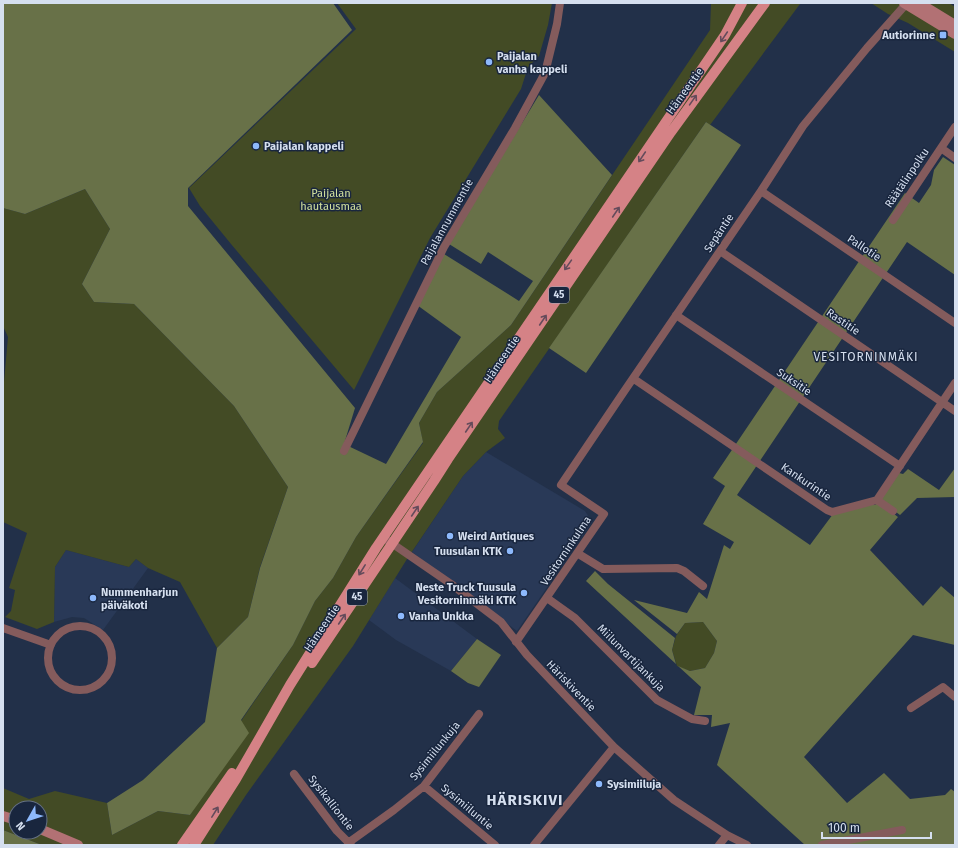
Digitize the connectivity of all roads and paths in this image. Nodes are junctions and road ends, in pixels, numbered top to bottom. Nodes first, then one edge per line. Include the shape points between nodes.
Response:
1 (560, 3) edge
2 (742, 3) edge
3 (765, 3) edge
4 (905, 3) edge
5 (919, 3) edge
6 (955, 25) edge
7 (955, 34) edge
8 (955, 127) edge
9 (941, 148) junction
10 (955, 158) edge
11 (761, 191) junction
12 (892, 220) dead end
13 (720, 251) junction
14 (676, 315) junction
15 (955, 323) edge
16 (634, 379) junction
17 (955, 384) edge
18 (942, 402) junction
19 (955, 411) edge
20 (344, 450) dead end
21 (900, 466) junction
22 (561, 485) joint
23 (877, 500) junction
24 (893, 511) dead end
25 (383, 537) junction
26 (393, 544) junction
27 (577, 553) junction
28 (703, 586) dead end
29 (547, 598) junction
30 (3, 628) edge
31 (516, 642) junction
32 (51, 645) junction
33 (955, 697) edge
34 (911, 708) dead end
35 (479, 714) dead end
36 (705, 720) dead end
37 (264, 731) junction
38 (257, 742) junction
39 (614, 747) junction
40 (294, 774) dead end
41 (424, 786) junction
42 (902, 830) dead end
43 (48, 832) edge
44 (727, 835) junction
45 (350, 844) edge
46 (78, 845) edge
47 (182, 845) edge
48 (194, 845) edge
49 (495, 845) edge
50 (534, 845) edge
51 (719, 845) edge
52 (747, 845) edge
53 (822, 845) edge

1 - 20 street, Paijalannummentie via 545,73 444,247
2 -> 25 main road, Hämeentie / 45 via 725,35
26 -> 3 main road, Hämeentie / 45 via 666,138
4 - 7 main road
4 - 11 street, Sepäntie via 804,126
5 - 6 main road
8 - 9 street, Räätälinpolku
9 - 10 street
9 - 12 street, Räätälinpolku
11 - 13 street, Sepäntie
11 - 15 street, Pallotie
13 - 14 street, Sepäntie
13 - 18 street, Rastitie
14 - 16 street, Sepäntie
14 - 21 street, Suksitie
16 - 22 street, Sepäntie
16 - 23 street, Kankurintie via 827,510 832,512
17 - 18 street
18 - 19 street, Rastitie
18 - 21 street
21 - 23 street
22 - 27 street, Vesitorninkulma via 604,514
23 - 24 street
25 - 26 street, Häriskiventie
25 -> 37 main road, Hämeentie / 45
26 - 31 street, Häriskiventie via 500,622
37 -> 26 main road, Hämeentie / 45
27 - 28 street via 604,569 678,568
27 - 29 street, Vesitorninkulma
29 - 31 street, Vesitorninkulma
29 - 36 street, Miilunvartijankuja via 575,618 657,700 692,719
30 - 32 street
31 - 39 street, Häriskiventie
32 - 32 street via 48,656 50,669 57,680 66,687 86,690 98,685 108,675 112,663 111,651 104,638 93,629 82,626 69,628 58,635
33 - 34 street via 943,687
35 - 41 street, Sysimiilunkuja
37 - 38 main road, Hämeentie / 45
38 - 47 main road, Hämeentie / 45
48 -> 38 main road, Hämeentie / 45
39 - 44 street, Häriskiventie via 674,800
39 - 50 street
40 - 45 street, Sysikalliontie via 337,831
41 - 45 street, Sysimiilunkuja
41 - 49 street, Sysimiiluntie
42 - 53 street
43 - 46 main road
44 - 51 street
44 - 52 street, Häriskiventie

